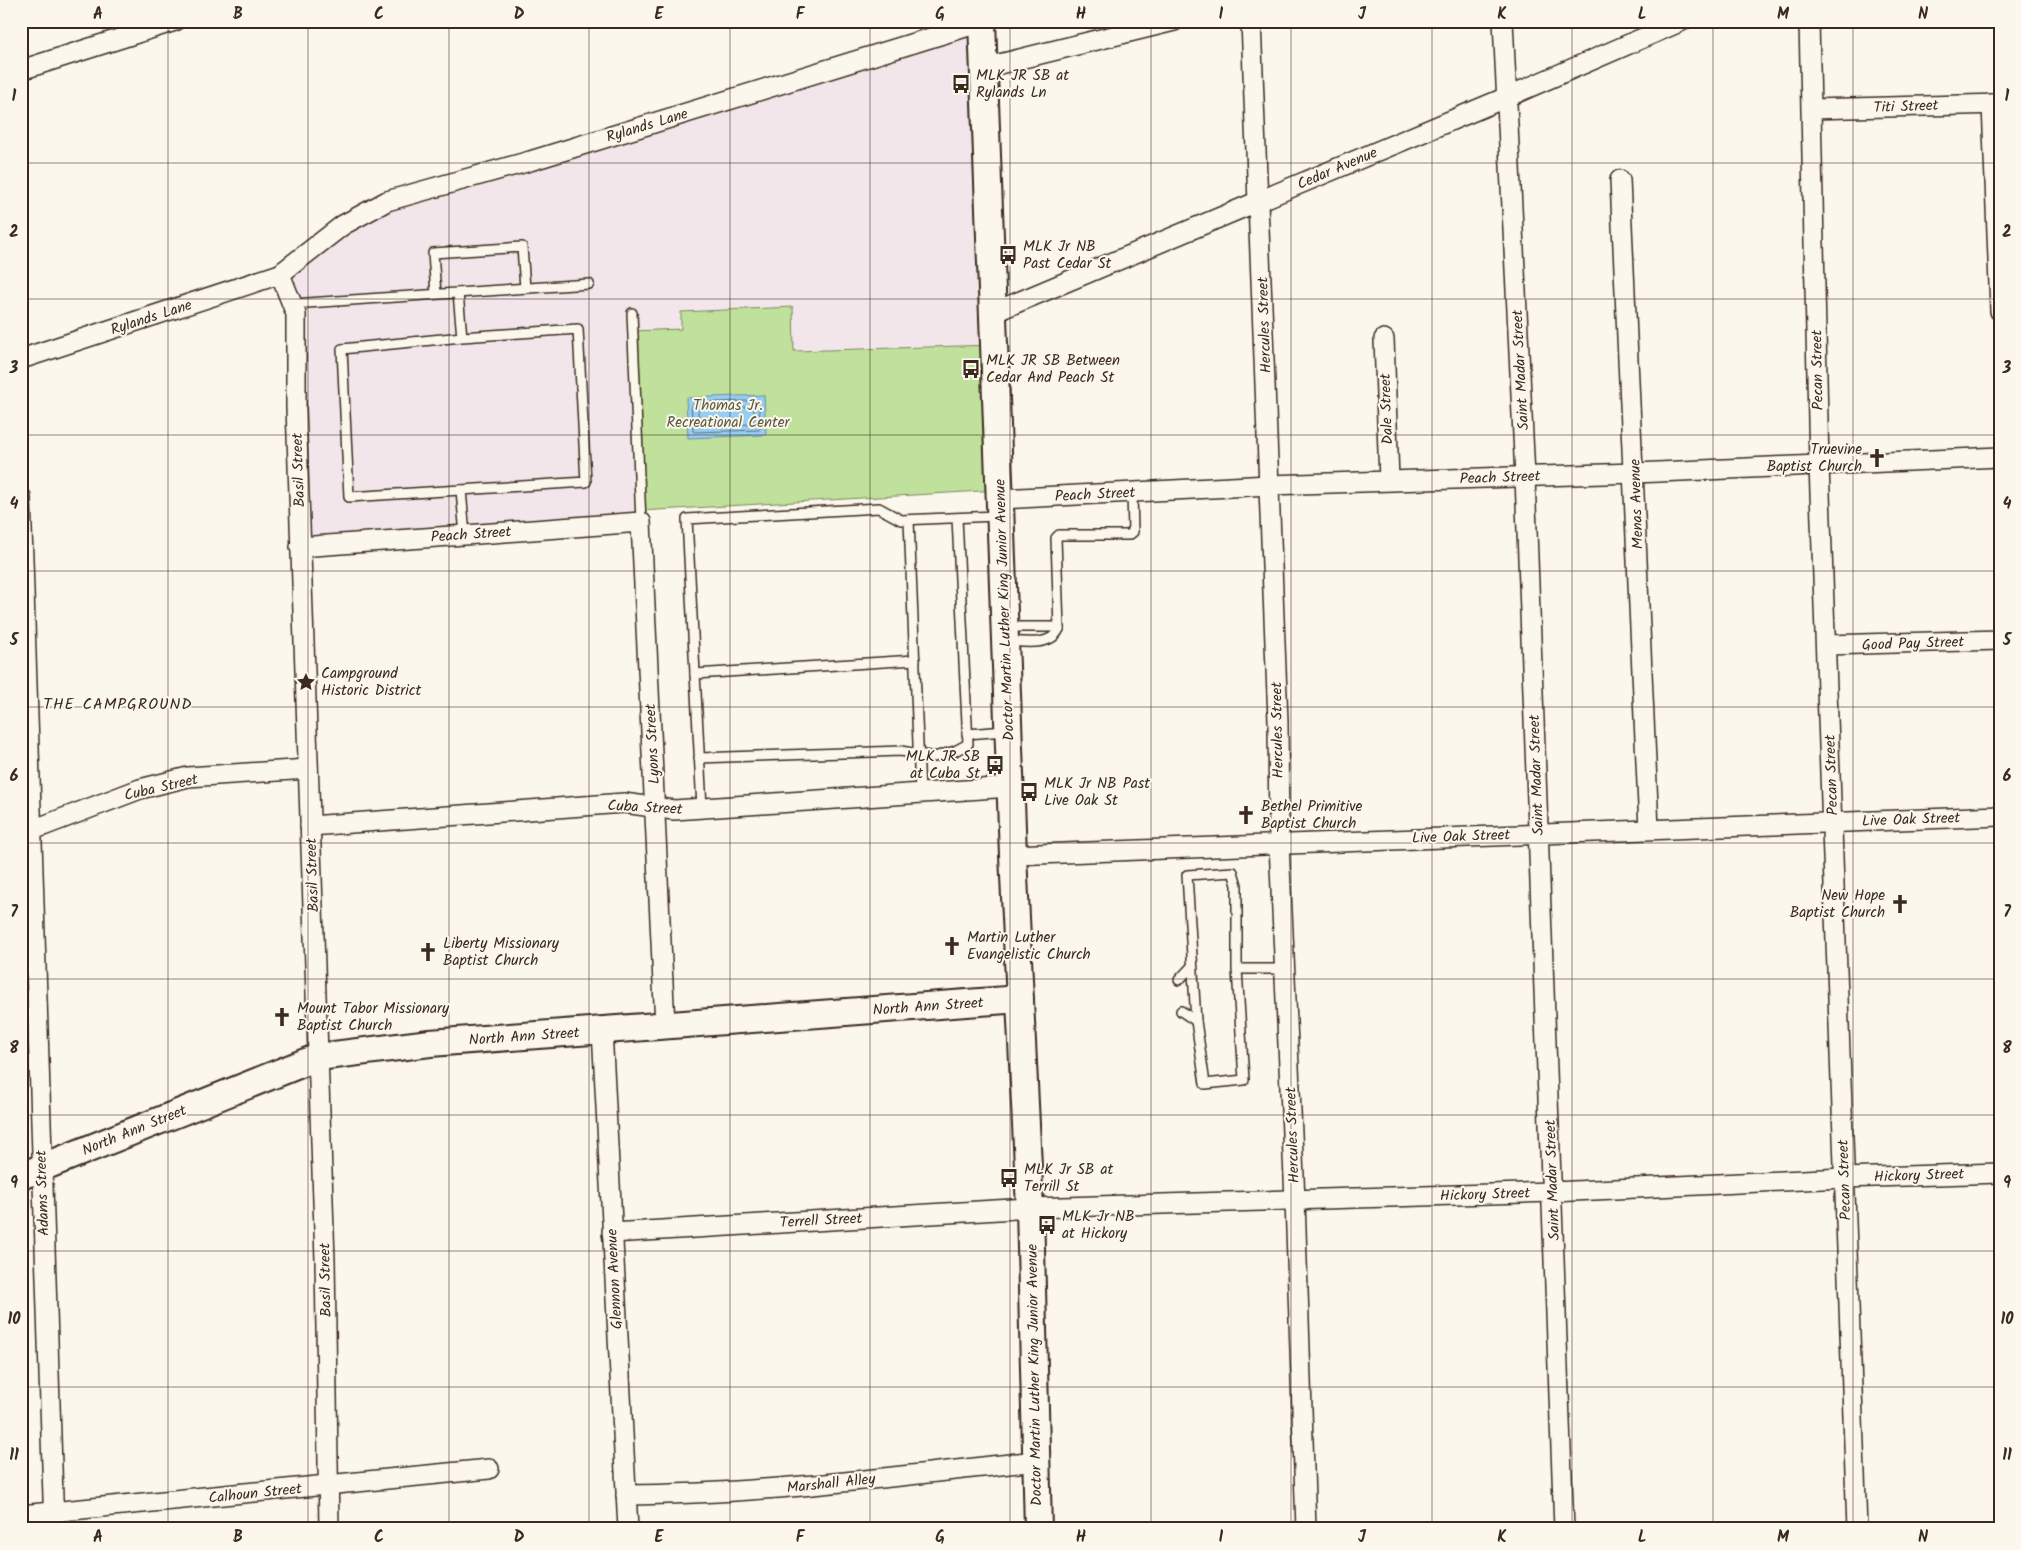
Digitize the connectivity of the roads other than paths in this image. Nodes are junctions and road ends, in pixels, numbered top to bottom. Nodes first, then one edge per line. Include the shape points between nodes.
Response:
1 (174, 21) edge
2 (1174, 21) edge
3 (1251, 21) edge
4 (1503, 21) edge
5 (1682, 21) edge
6 (1809, 21) edge
7 (982, 22) edge
8 (983, 68) junction
9 (21, 70) edge
10 (1508, 97) junction
11 (1996, 104) edge
12 (1812, 109) junction
13 (1620, 180) dead end
14 (1259, 200) junction
15 (280, 274) junction
16 (589, 284) dead end
17 (525, 288) junction
18 (458, 292) junction
19 (436, 294) junction
20 (292, 304) junction
21 (2000, 311) edge
22 (632, 313) dead end
23 (992, 313) junction
24 (462, 337) junction
25 (1384, 338) dead end
26 (21, 359) edge
27 (2000, 457) edge
28 (1819, 465) junction
29 (1635, 473) junction
30 (1525, 477) junction
31 (1389, 480) junction
32 (1269, 485) junction
33 (461, 490) junction
34 (1132, 492) junction
35 (21, 497) edge
36 (1000, 507) junction
37 (957, 518) junction
38 (909, 520) junction
39 (641, 522) junction
40 (465, 535) junction
41 (300, 547) junction
42 (1059, 629) junction
43 (1004, 634) junction
44 (2000, 640) edge
45 (1827, 645) junction
46 (915, 660) junction
47 (695, 674) junction
48 (1008, 731) junction
49 (967, 734) junction
50 (919, 755) junction
51 (699, 758) junction
52 (308, 769) junction
53 (1010, 787) junction
54 (920, 794) junction
55 (655, 807) junction
56 (702, 808) junction
57 (2000, 816) edge
58 (1832, 821) junction
59 (310, 826) junction
60 (1649, 829) junction
61 (26, 832) edge
62 (1538, 833) junction
63 (1280, 844) junction
64 (1013, 855) junction
65 (1192, 966) junction
66 (1285, 969) junction
67 (1237, 970) junction
68 (1179, 980) dead end
69 (1020, 1000) junction
70 (1181, 1011) dead end
71 (1196, 1021) junction
72 (665, 1025) junction
73 (602, 1030) junction
74 (318, 1057) junction
75 (31, 1172) edge
76 (2000, 1173) edge
77 (1843, 1178) junction
78 (1553, 1192) junction
79 (1295, 1200) junction
80 (1030, 1208) junction
81 (612, 1233) junction
82 (1036, 1461) junction
83 (489, 1469) dead end
84 (328, 1486) junction
85 (626, 1495) junction
86 (21, 1515) edge
87 (54, 1520) edge
88 (329, 1529) edge
89 (628, 1529) edge
90 (1038, 1529) edge
91 (1306, 1529) edge
92 (1564, 1529) edge
93 (1857, 1529) edge

1 - 9 street
2 - 8 street
3 - 14 street, Hercules Street
4 - 10 street, Saint Madar Street
5 - 10 street, Cedar Avenue
6 - 12 street, Pecan Street
7 - 8 main road, Doctor Martin Luther King Junior Avenue
7 - 15 street, Rylands Lane via 530,161 387,201 343,225
8 - 23 main road, Doctor Martin Luther King Junior Avenue
10 - 14 street, Cedar Avenue
10 - 30 street, Saint Madar Street
11 - 12 street, Titi Street
11 - 21 street
12 - 28 street, Pecan Street
13 - 29 street, Menas Avenue
14 - 23 street, Cedar Avenue
14 - 32 street, Hercules Street
15 - 20 street, Basil Street
15 - 26 street, Rylands Lane
16 - 17 lane
17 - 18 lane
17 - 19 lane via 522,247 433,253
18 - 19 lane
18 - 24 lane
19 - 20 lane
20 - 41 street, Basil Street via 296,314
22 - 39 lane
23 - 36 main road, Doctor Martin Luther King Junior Avenue
24 - 33 lane via 342,349 349,497
24 - 33 lane via 578,329 586,482
25 - 31 street, Dale Street
27 - 28 street, Peach Street
28 - 29 street, Peach Street
28 - 45 street, Pecan Street
29 - 30 street, Peach Street
29 - 60 street, Menas Avenue
30 - 31 street, Peach Street
30 - 62 street, Saint Madar Street
31 - 32 street, Peach Street
32 - 34 street, Peach Street
32 - 63 street, Hercules Street
33 - 40 lane
34 - 36 street, Peach Street
34 - 42 lane via 1133,532 1129,535 1059,535 1056,538
35 - 61 street, Adams Street
36 - 37 lane
36 - 43 main road, Doctor Martin Luther King Junior Avenue
37 - 38 lane
37 - 49 lane
38 - 46 lane
38 - 47 lane via 901,520 879,508 687,519
39 - 40 street, Peach Street
39 - 55 street, Lyons Street
40 - 41 street, Peach Street
41 - 52 street, Basil Street
42 - 43 lane
42 - 43 lane via 1044,641
43 - 48 main road, Doctor Martin Luther King Junior Avenue
44 - 45 street, Good Pay Street
45 - 58 street, Pecan Street
46 - 47 lane
46 - 50 lane
47 - 51 lane
48 - 49 lane
48 - 53 main road, Doctor Martin Luther King Junior Avenue
49 - 50 lane via 968,744 955,751 934,757
50 - 51 lane via 901,751
50 - 54 lane
51 - 56 lane
52 - 59 street, Basil Street
52 - 61 street, Cuba Street via 188,777 140,788
53 - 54 street, Cuba Street
53 - 64 main road, Doctor Martin Luther King Junior Avenue
54 - 56 street, Cuba Street
55 - 56 street, Cuba Street via 674,810
55 - 59 street, Cuba Street via 624,803
55 - 72 street, Lyons Street
57 - 58 street, Live Oak Street
58 - 60 street, Live Oak Street
58 - 77 street, Pecan Street
59 - 74 street, Basil Street
60 - 62 street, Live Oak Street
61 - 75 street, Adams Street
62 - 63 street, Live Oak Street
62 - 78 street, Saint Madar Street
63 - 64 street, Live Oak Street
63 - 66 street, Hercules Street
64 - 69 main road, Doctor Martin Luther King Junior Avenue
65 - 67 lane via 1187,875 1233,872 1237,885
65 - 68 lane
65 - 71 lane
66 - 67 lane
66 - 79 street, Hercules Street
67 - 71 lane via 1244,1080 1205,1084
69 - 72 main road, North Ann Street
69 - 80 main road, Doctor Martin Luther King Junior Avenue
70 - 71 lane
72 - 73 main road, North Ann Street
73 - 74 main road, North Ann Street via 430,1042
73 - 81 street, Glennon Avenue
74 - 75 main road, North Ann Street
74 - 84 street, Basil Street
75 - 87 street, Adams Street
76 - 77 street, Hickory Street
77 - 78 street, Hickory Street
77 - 93 street, Pecan Street
78 - 79 street, Hickory Street
78 - 92 street, Saint Madar Street
79 - 80 street, Hickory Street
79 - 91 street, Hercules Street
80 - 81 street, Terrell Street
80 - 82 main road, Doctor Martin Luther King Junior Avenue
81 - 85 street, Glennon Avenue
82 - 85 street, Marshall Alley via 819,1485 694,1494
82 - 90 main road, Doctor Martin Luther King Junior Avenue
83 - 84 street, Calhoun Street
84 - 87 street, Calhoun Street
84 - 88 street, Basil Street
85 - 89 street, Glennon Avenue
86 - 87 street, Calhoun Street

